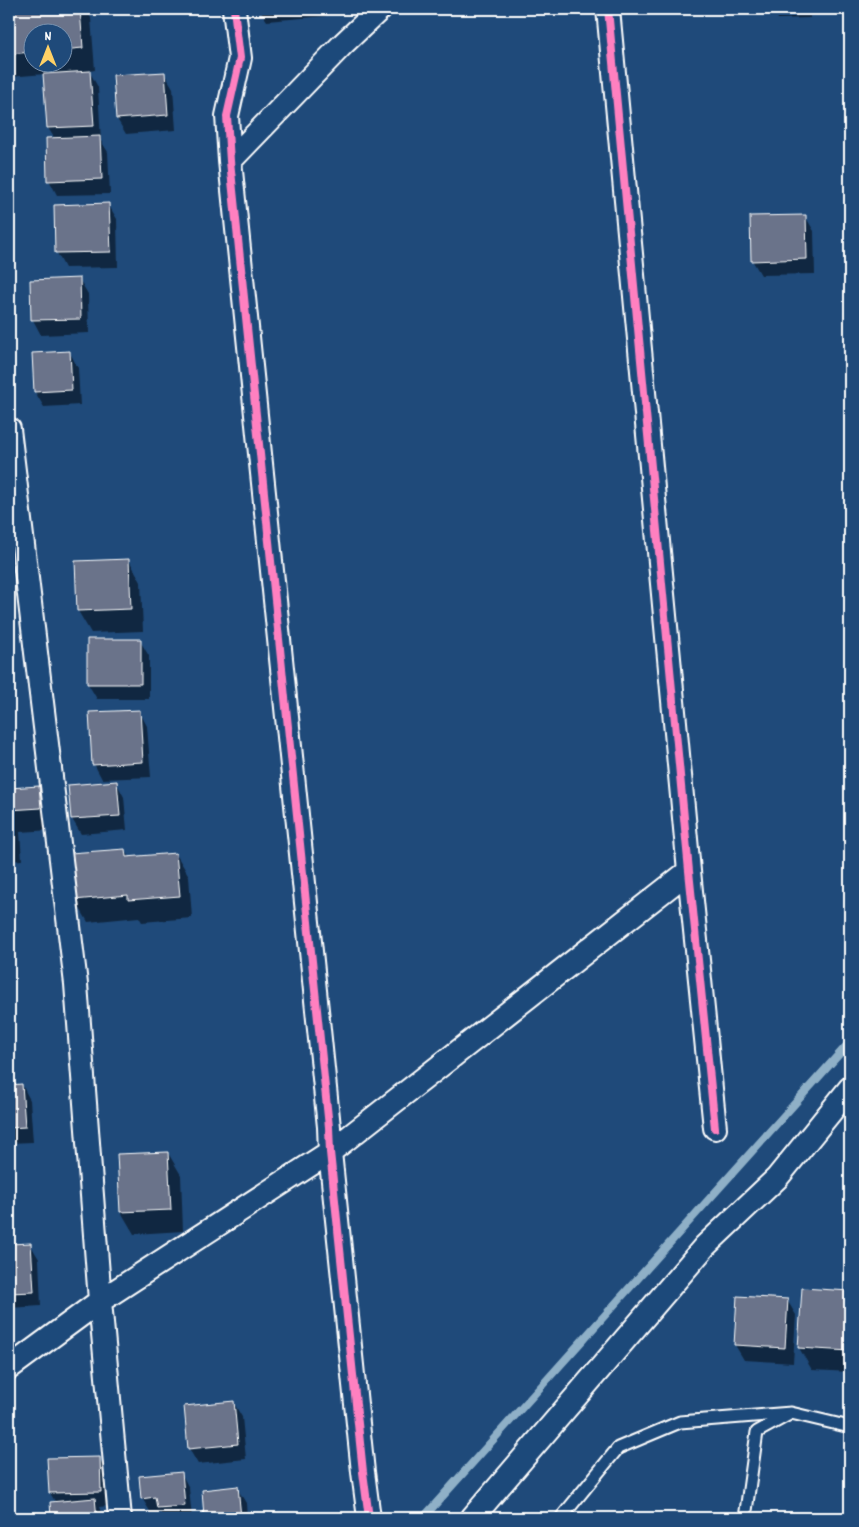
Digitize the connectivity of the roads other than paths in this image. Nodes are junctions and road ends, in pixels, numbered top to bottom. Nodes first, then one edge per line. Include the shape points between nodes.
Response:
1 (234, 9) edge
2 (380, 9) edge
3 (608, 9) edge
4 (230, 161) junction
5 (9, 429) edge
6 (689, 871) junction
7 (850, 1088) edge
8 (715, 1128) dead end
9 (330, 1152) junction
10 (100, 1301) junction
11 (9, 1368) edge
12 (791, 1412) junction
13 (850, 1427) edge
14 (120, 1518) edge
15 (369, 1518) edge
16 (472, 1518) edge
17 (561, 1518) edge
18 (745, 1518) edge

1 - 4 street via 240,58 227,116
2 - 4 street
3 - 6 street
4 - 9 street
5 - 10 street via 76,984
6 - 8 street
6 - 9 street
7 - 16 street via 777,1178 705,1246
9 - 10 street
9 - 15 street
10 - 11 street
10 - 14 street
12 - 13 lane
12 - 17 lane via 680,1422 618,1448
12 - 18 lane via 757,1432

